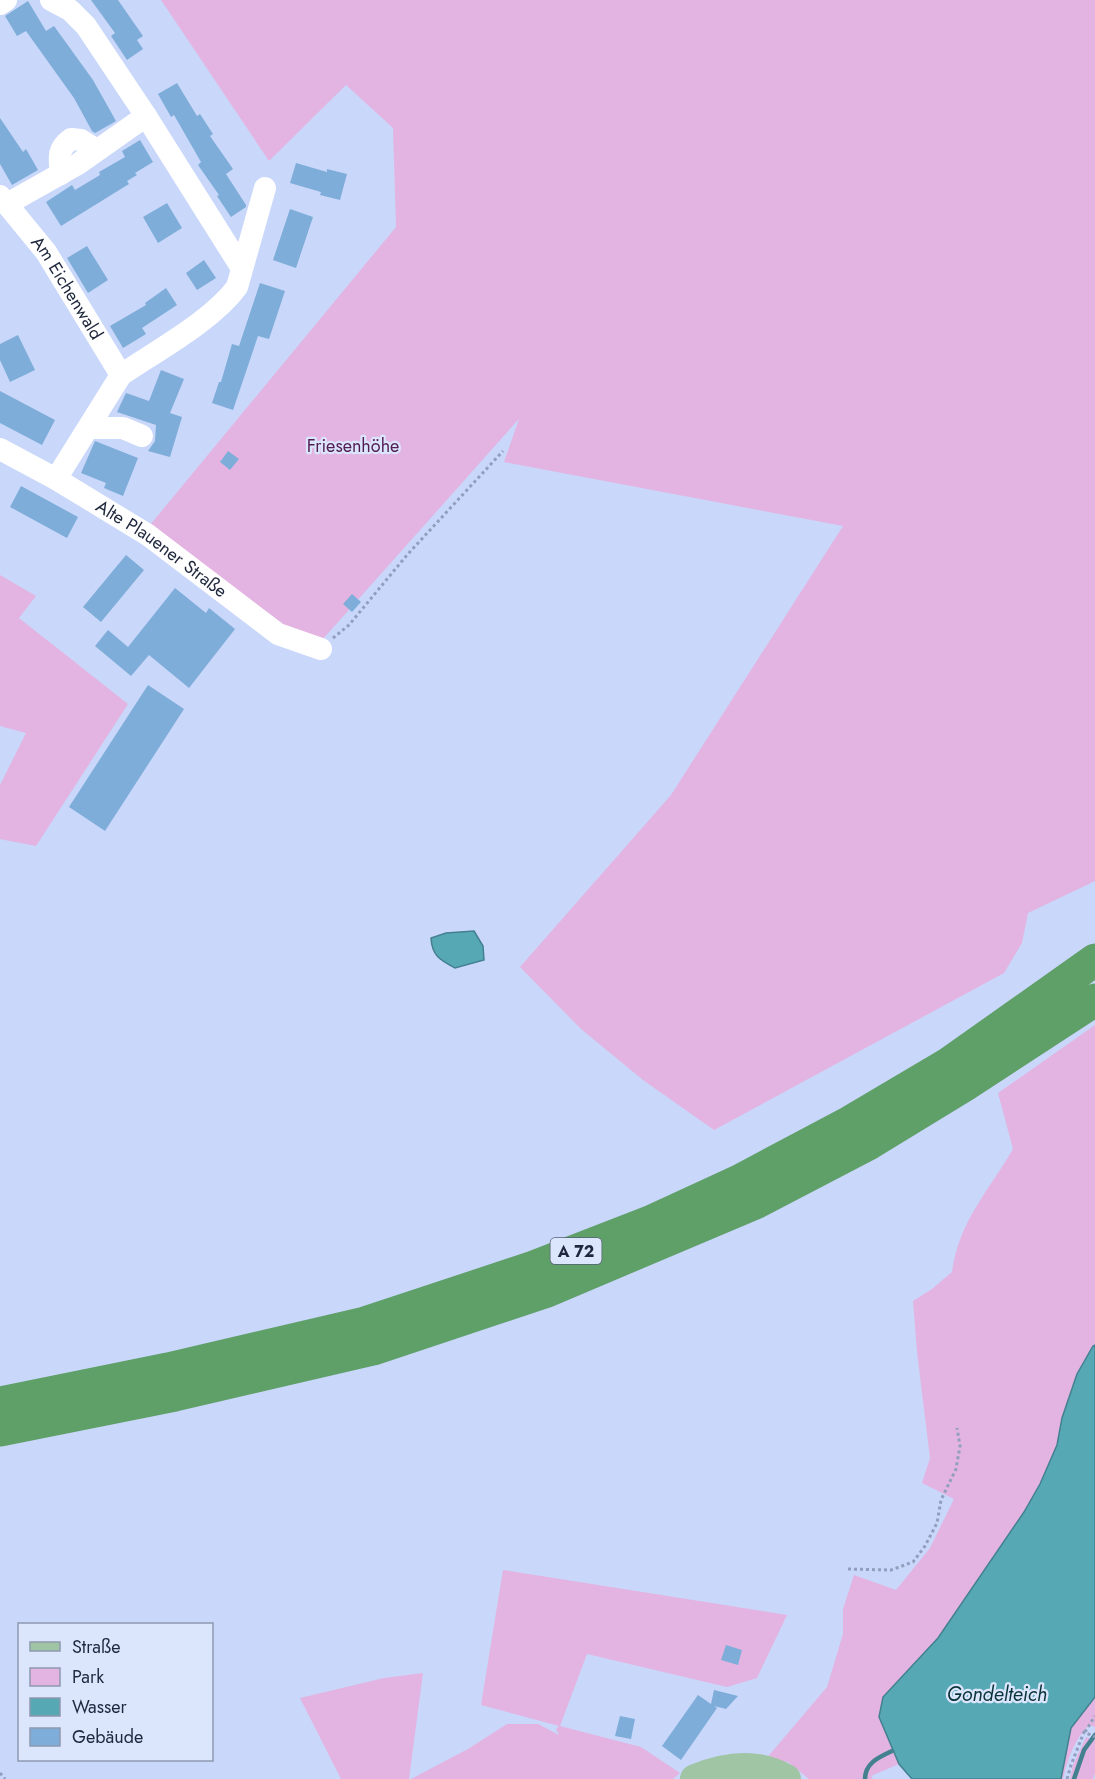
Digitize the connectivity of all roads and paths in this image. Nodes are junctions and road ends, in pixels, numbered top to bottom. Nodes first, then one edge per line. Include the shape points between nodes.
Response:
1 (6, 0) edge
2 (63, 3) edge
3 (0, 4) edge
4 (146, 116) junction
5 (265, 188) dead end
6 (3, 200) edge
7 (241, 267) junction
8 (121, 375) junction
9 (89, 428) junction
10 (142, 436) dead end
11 (0, 449) edge
12 (503, 451) dead end
13 (56, 479) junction
14 (321, 649) joint
15 (1095, 960) edge
16 (1095, 1000) edge
17 (0, 1403) edge
18 (957, 1428) dead end
19 (0, 1430) edge
20 (848, 1569) dead end
21 (1095, 1716) edge
22 (1084, 1732) junction
23 (1095, 1737) edge
24 (0, 1773) edge
25 (4, 1779) edge
26 (695, 1779) edge
27 (786, 1779) edge
28 (1067, 1779) edge

1 - 3 street
2 - 4 street via 86,26
4 - 6 street, Am Eichenwald via 61,174
4 - 7 street
5 - 7 street
6 - 8 street, Am Eichenwald via 46,252
7 - 8 street via 237,287 228,300
8 - 9 street
9 - 10 street via 123,428
9 - 13 street
11 - 13 street, Alte Plauener Straße
12 - 14 path via 349,625
13 - 14 street, Alte Plauener Straße via 148,535 278,634
15 - 17 highway, A 72 via 948,1064 860,1116 739,1181 650,1222 534,1267 365,1323 168,1370
16 - 19 highway, A 72 via 870,1143 755,1203 547,1291 373,1349
18 - 20 path via 960,1446 956,1468 941,1500 937,1523 913,1562 891,1570
21 - 22 path
22 - 23 path
22 - 28 path
24 - 25 path
26 - 27 main road via 735,1768 759,1769

